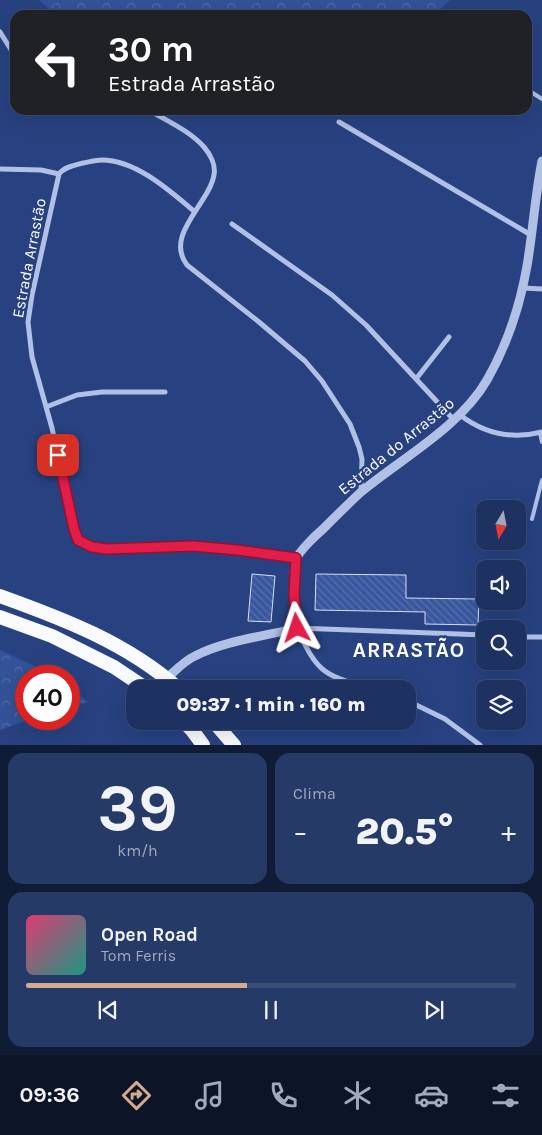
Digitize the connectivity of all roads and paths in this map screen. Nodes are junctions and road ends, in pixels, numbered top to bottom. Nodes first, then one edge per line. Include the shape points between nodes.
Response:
1 (0, 32) edge
2 (10, 48) edge
3 (157, 115) edge
4 (339, 122) dead end
5 (542, 161) edge
6 (0, 169) edge
7 (59, 174) junction
8 (195, 212) junction
9 (232, 224) dead end
10 (531, 236) junction
11 (523, 288) junction
12 (542, 290) edge
13 (449, 337) dead end
14 (416, 379) junction
15 (165, 392) dead end
16 (46, 407) junction
17 (457, 417) junction
18 (541, 433) edge
19 (542, 442) edge
20 (542, 480) edge
21 (361, 492) junction
22 (532, 519) dead end
23 (296, 558) junction
24 (0, 596) edge
25 (0, 618) edge
26 (297, 628) junction
27 (476, 635) edge
28 (526, 637) edge
29 (542, 638) edge
30 (168, 678) joint
31 (134, 680) edge
32 (342, 680) edge
33 (416, 705) edge
34 (192, 730) edge
35 (221, 730) edge
36 (203, 745) edge
37 (234, 745) edge
38 (480, 745) edge

1 - 2 street
3 - 8 street via 203,147 213,162 215,174
4 - 10 street
5 - 10 street, Estrada do Arrastão
6 - 7 street
7 - 8 street via 66,168 102,160 121,163 149,176
7 - 16 street, Estrada Arrastão via 28,322 32,357
8 - 21 street via 181,239 180,255 187,265 305,361 322,381 350,424 360,447
9 - 14 street via 332,295 366,325
10 - 11 street, Estrada do Arrastão
11 - 12 street
11 - 17 street, Estrada do Arrastão via 500,356 487,381
13 - 14 street
14 - 17 street
15 - 16 street via 76,395
16 - 23 street, Estrada Arrastão via 74,529 78,540 84,544 107,549 193,546
17 - 18 street via 488,432 508,435
17 - 21 street, Estrada do Arrastão
18 - 19 lane
20 - 22 lane
21 - 23 street, Estrada do Arrastão
23 - 26 street via 294,594
24 - 30 highway via 64,619 122,647
25 - 31 highway via 52,636
26 - 27 street
26 - 30 street via 213,648 194,656
26 - 32 street via 309,655 322,670
28 - 29 street
33 - 38 street via 445,719
34 - 36 highway
35 - 37 highway

